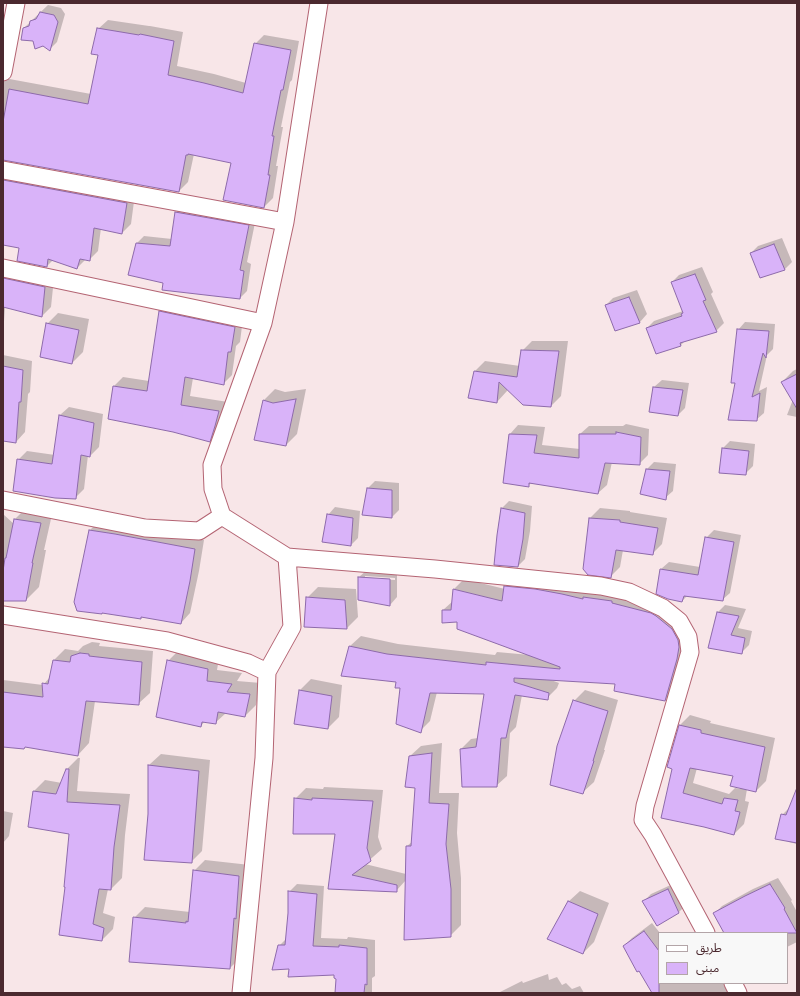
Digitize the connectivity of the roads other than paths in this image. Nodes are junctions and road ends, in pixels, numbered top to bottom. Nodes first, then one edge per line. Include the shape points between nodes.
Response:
1 (16, 3) edge
2 (319, 3) edge
3 (3, 69) edge
4 (3, 170) edge
5 (285, 222) junction
6 (3, 268) edge
7 (262, 323) junction
8 (3, 500) edge
9 (222, 516) junction
10 (287, 557) junction
11 (3, 615) edge
12 (267, 672) junction
13 (705, 932) edge
14 (734, 984) edge
15 (241, 993) edge
16 (738, 993) edge

1 - 3 street
2 - 5 street
4 - 5 street
5 - 7 street
6 - 7 street
7 - 9 street via 212,465 213,489
8 - 9 street via 145,528 199,531
9 - 10 street
10 - 12 street via 292,627
10 - 13 street via 435,568 602,586 629,592 663,608 679,621 688,637 690,652 643,820
11 - 12 street via 167,641 248,663
12 - 15 street via 264,758
14 - 16 street

